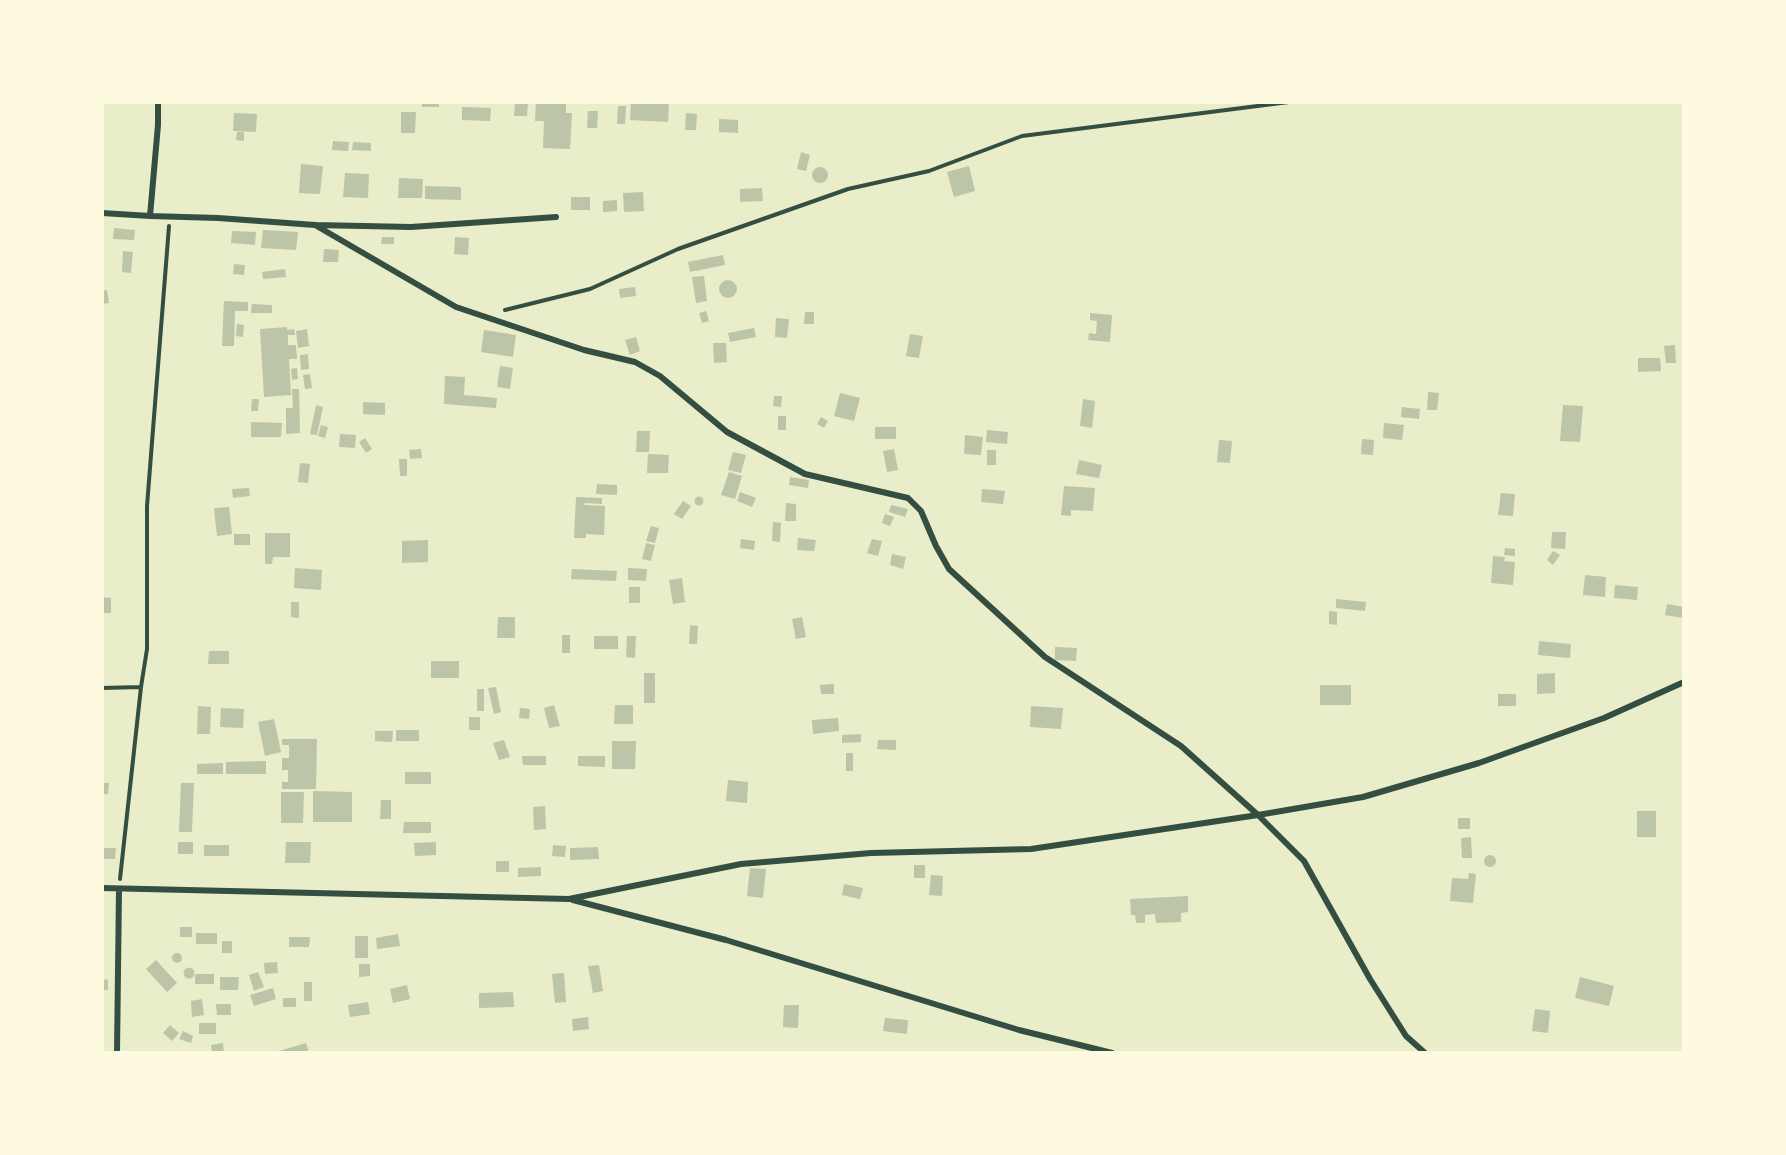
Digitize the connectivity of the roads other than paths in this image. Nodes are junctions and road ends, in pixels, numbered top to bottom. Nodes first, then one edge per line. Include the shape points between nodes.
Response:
1 (158, 102) edge
2 (102, 213) edge
3 (150, 216) junction
4 (556, 217) dead end
5 (315, 225) junction
6 (1684, 682) edge
7 (1258, 815) junction
8 (102, 888) edge
9 (119, 889) junction
10 (569, 899) junction
11 (117, 1053) edge
12 (1112, 1053) edge
13 (1425, 1053) edge

1 - 3 street
2 - 3 street
3 - 5 street
4 - 5 street via 411,227
5 - 7 street via 456,307 584,350 635,362 660,376 727,432 805,474 908,498 921,512 949,569 1033,646 1181,747
6 - 7 street via 1604,718 1479,763 1363,797
7 - 10 street via 1031,849 871,853 741,864
7 - 13 street via 1304,861 1400,1027
8 - 9 street
9 - 10 street
9 - 11 street
10 - 12 street via 726,940 1018,1030

